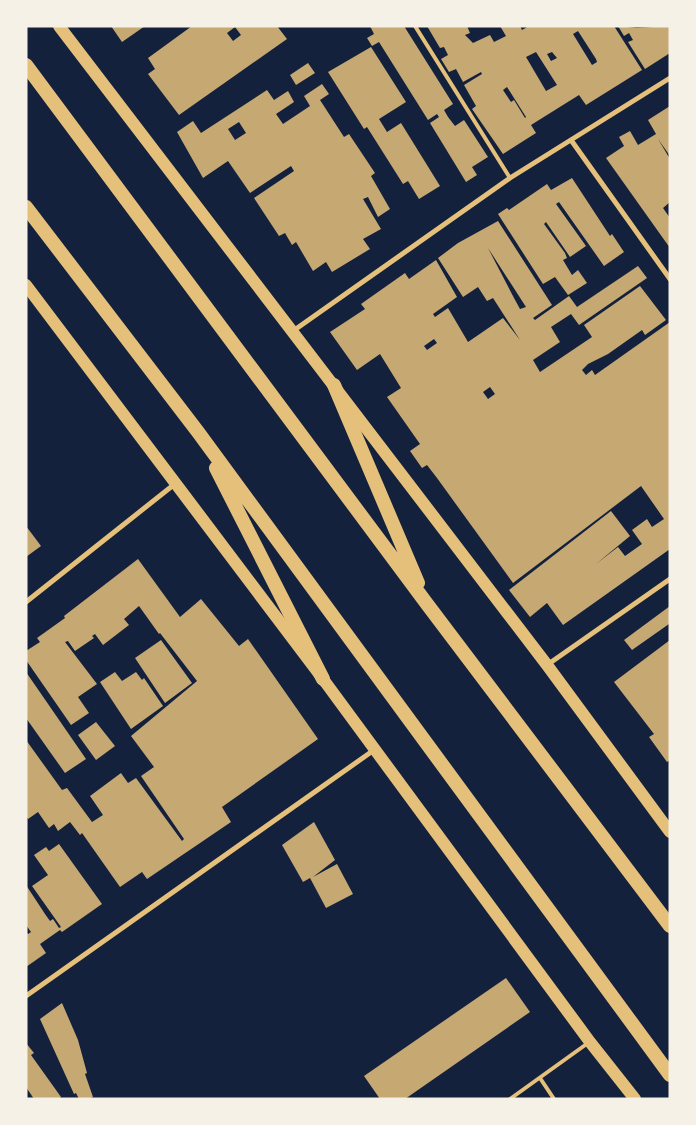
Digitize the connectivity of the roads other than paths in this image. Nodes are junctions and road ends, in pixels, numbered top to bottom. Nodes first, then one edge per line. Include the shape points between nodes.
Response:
1 (58, 26) edge
2 (415, 26) edge
3 (26, 65) edge
4 (670, 78) edge
5 (571, 140) junction
6 (510, 178) junction
7 (26, 207) edge
8 (670, 279) edge
9 (26, 285) edge
10 (292, 331) junction
11 (334, 385) junction
12 (198, 432) junction
13 (176, 482) junction
14 (670, 579) edge
15 (26, 602) edge
16 (427, 604) junction
17 (547, 665) junction
18 (323, 679) junction
19 (374, 750) junction
20 (670, 832) edge
21 (670, 926) edge
22 (26, 996) edge
23 (590, 1042) junction
24 (670, 1075) edge
25 (540, 1078) junction
26 (510, 1099) edge
27 (554, 1099) edge
28 (635, 1099) edge

1 - 10 main road
2 - 6 lane
3 - 16 highway
4 - 5 street
5 - 6 street
5 - 8 street
6 - 10 street
7 - 12 highway
9 - 13 main road
10 - 11 main road
11 - 16 highway
11 - 17 main road
12 - 18 highway
12 - 24 highway
13 - 15 street
13 - 18 main road
14 - 17 street
16 - 21 highway
17 - 20 main road
18 - 19 main road
19 - 22 street
19 - 23 main road
23 - 25 lane
23 - 28 main road
25 - 26 lane
25 - 27 lane

